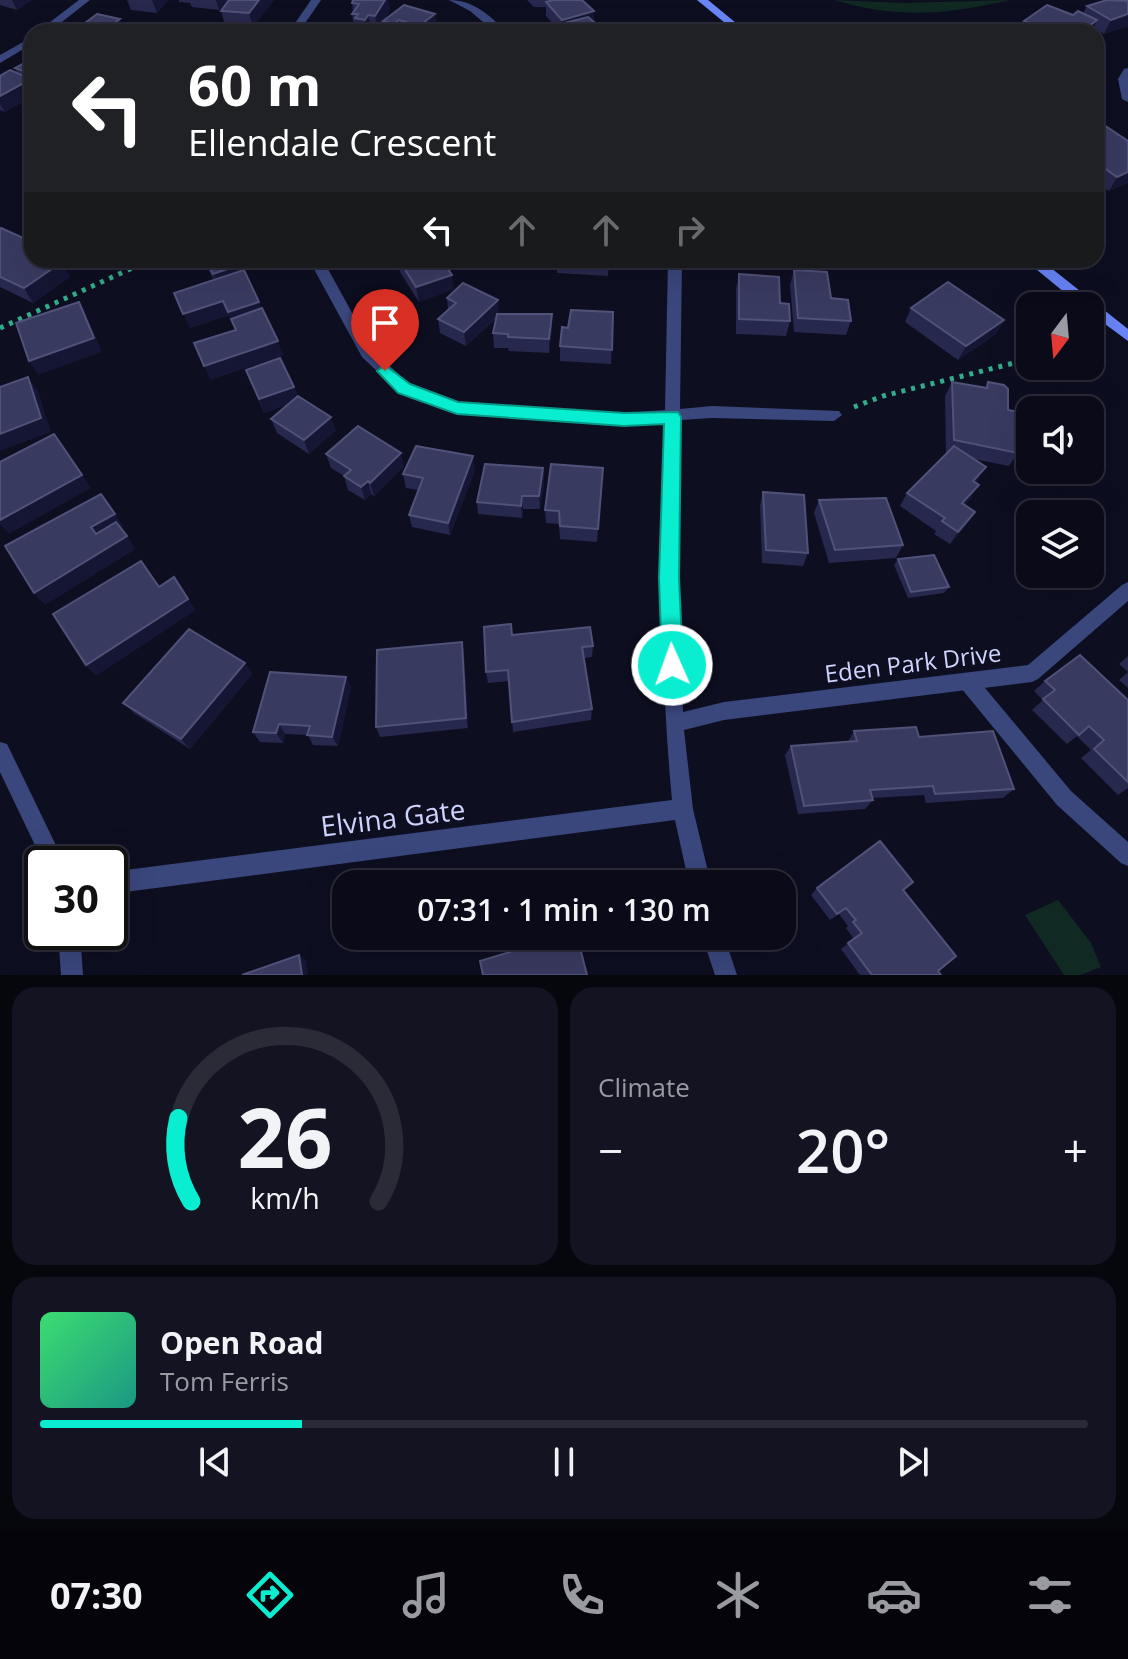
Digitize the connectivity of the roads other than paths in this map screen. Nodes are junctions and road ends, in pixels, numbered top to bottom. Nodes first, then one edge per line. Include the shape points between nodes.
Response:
1 (85, 0) edge
2 (316, 0) edge
3 (454, 0) edge
4 (702, 0) edge
5 (53, 24) edge
6 (300, 24) edge
7 (492, 24) edge
8 (732, 24) edge
9 (24, 45) edge
10 (0, 60) edge
11 (1128, 71) edge
12 (1128, 99) edge
13 (320, 268) edge
14 (675, 268) edge
15 (1042, 268) edge
16 (1128, 336) edge
17 (834, 415) road end
18 (672, 417) junction
19 (1128, 590) edge
20 (968, 682) junction
21 (674, 723) junction
22 (0, 751) edge
23 (683, 809) junction
24 (46, 846) edge
25 (1128, 856) edge
26 (697, 870) edge
27 (128, 881) edge
28 (70, 950) edge
29 (718, 950) edge
30 (72, 975) edge
31 (726, 975) edge

1 - 5 street
2 - 6 street
3 - 7 street
4 - 8 main road
9 - 10 street
11 - 12 street via 1123,79
13 - 18 street via 367,353 404,388 457,408 624,419
14 - 18 street
15 - 16 main road
17 - 18 street via 712,412
18 - 21 street via 669,578
19 - 20 street, Eden Park Drive via 1032,673
20 - 21 street, Eden Park Drive via 724,711
20 - 25 street via 1064,798
21 - 23 street
22 - 24 street
23 - 26 street
23 - 27 street, Elvina Gate
28 - 30 street
29 - 31 street

